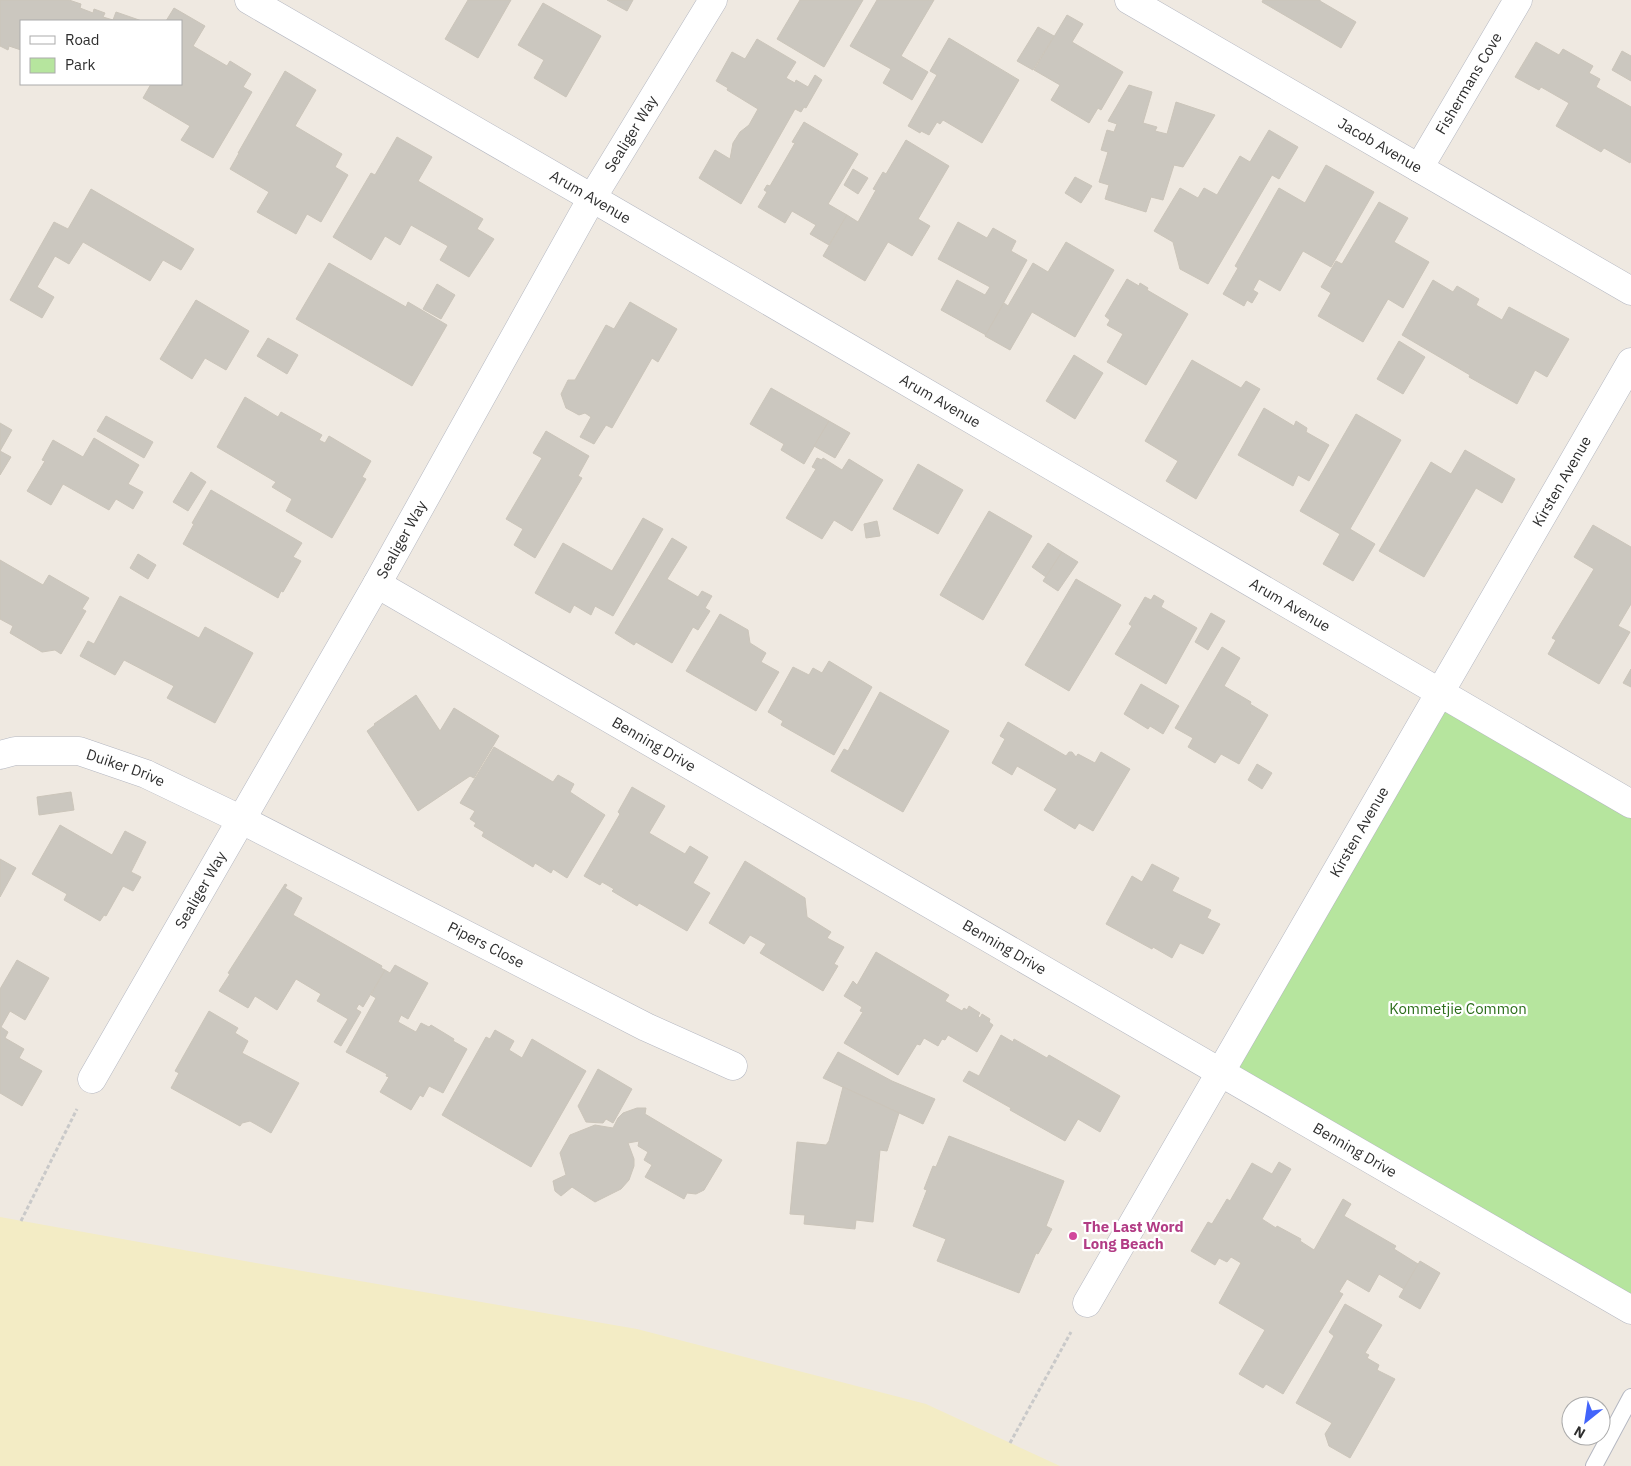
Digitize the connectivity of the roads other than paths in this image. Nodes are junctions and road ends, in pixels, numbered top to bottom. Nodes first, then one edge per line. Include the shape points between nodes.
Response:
1 (249, 0) edge
2 (713, 0) edge
3 (1129, 0) edge
4 (1518, 0) edge
5 (1419, 168) junction
6 (592, 198) junction
7 (1631, 292) edge
8 (1631, 362) edge
9 (377, 584) junction
10 (1440, 692) junction
11 (0, 755) edge
12 (1631, 804) edge
13 (242, 820) junction
14 (733, 1066) dead end
15 (1220, 1072) junction
16 (92, 1079) road end
17 (1087, 1303) road end
18 (1631, 1310) edge
19 (1631, 1397) edge
20 (1594, 1466) edge

1 - 6 street, Arum Avenue
2 - 6 street, Sealiger Way
3 - 5 street, Jacob Avenue
4 - 5 street, Fishermans Cove
5 - 7 street, Jacob Avenue
6 - 9 street, Sealiger Way
6 - 10 street, Arum Avenue
8 - 10 street, Kirsten Avenue
9 - 13 street, Sealiger Way
9 - 15 street, Benning Drive
10 - 12 street, Arum Avenue
10 - 15 street, Kirsten Avenue
11 - 13 street, Duiker Drive via 15,750 78,751 146,774
13 - 14 street, Pipers Close via 646,1027
13 - 16 street, Sealiger Way
15 - 17 street, Kirsten Avenue
15 - 18 street, Benning Drive
19 - 20 lane

